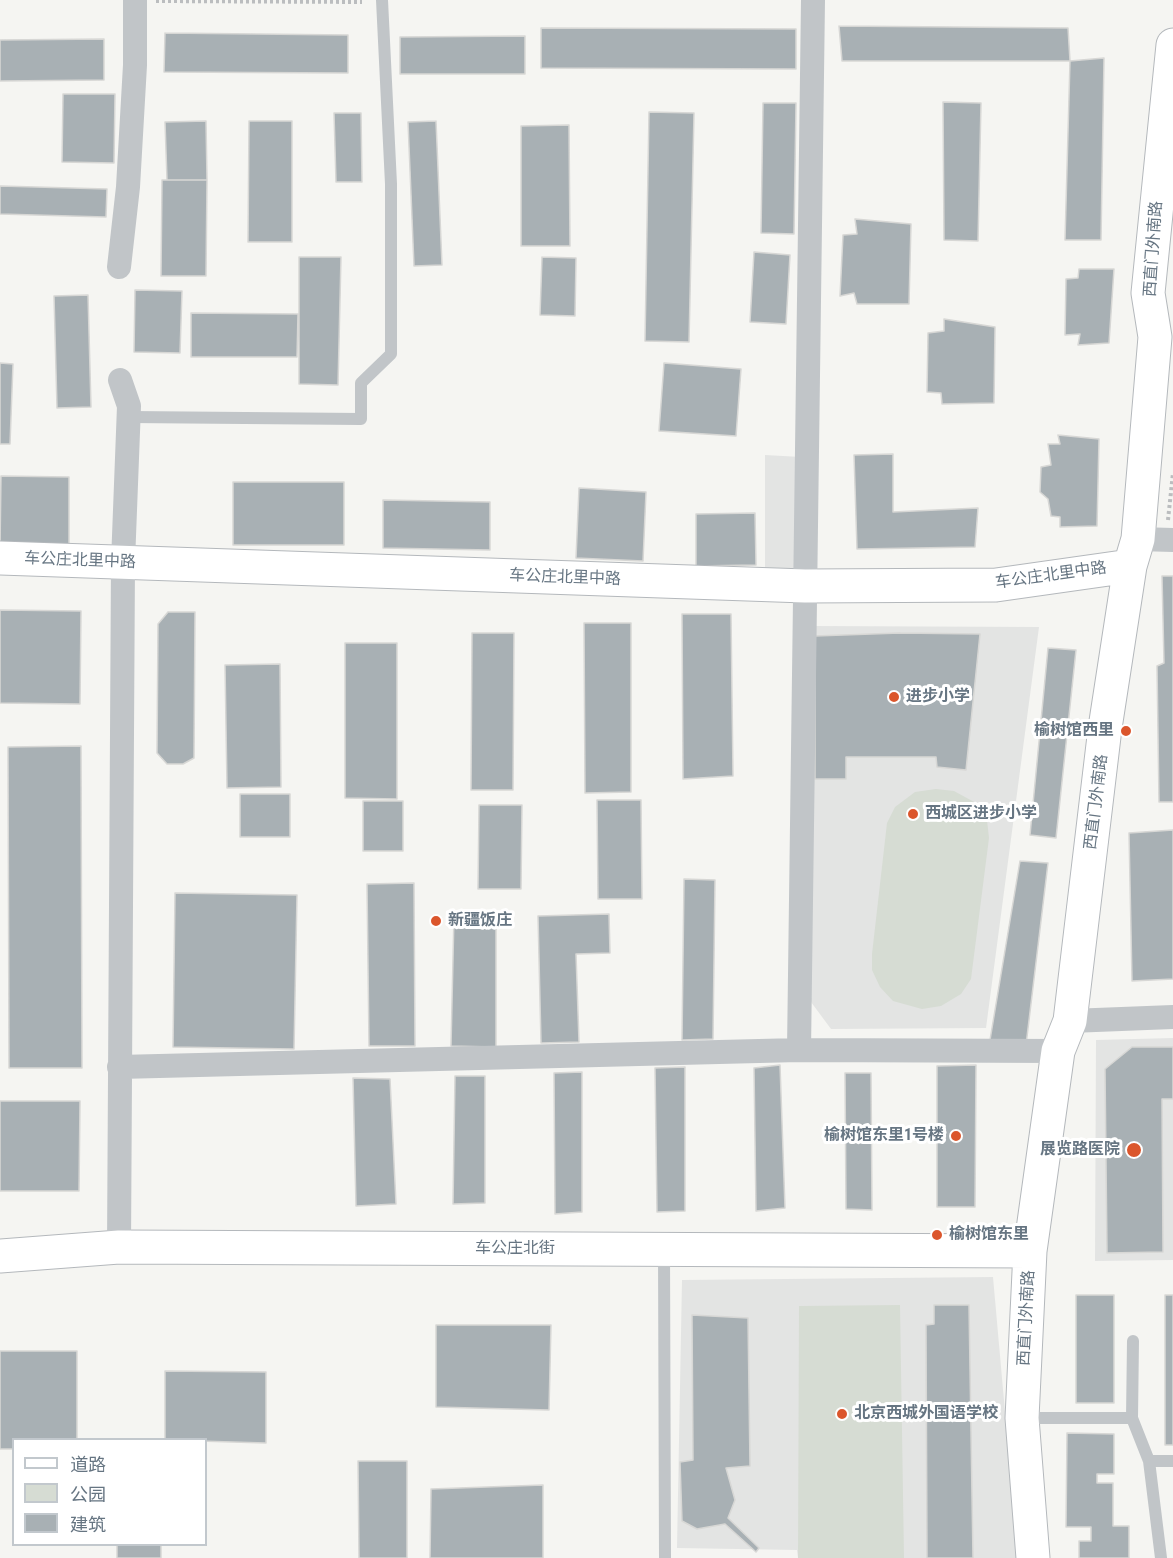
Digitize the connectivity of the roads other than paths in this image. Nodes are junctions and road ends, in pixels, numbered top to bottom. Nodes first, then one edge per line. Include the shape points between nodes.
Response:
1 (382, 0) edge
2 (813, 0) edge
3 (145, 1) edge
4 (1173, 45) edge
5 (1173, 236) edge
6 (118, 267) dead end
7 (1162, 295) edge
8 (1164, 337) edge
9 (120, 380) dead end
10 (129, 417) junction
11 (1152, 546) edge
12 (0, 558) edge
13 (123, 562) junction
14 (805, 586) junction
15 (1173, 1017) edge
16 (1070, 1021) junction
17 (799, 1050) junction
18 (1058, 1051) junction
19 (120, 1067) junction
20 (118, 1247) junction
21 (664, 1250) junction
22 (1030, 1251) junction
23 (0, 1256) edge
24 (1133, 1341) dead end
25 (1022, 1418) junction
26 (1132, 1418) junction
27 (1149, 1461) junction
28 (1173, 1461) edge
29 (665, 1558) edge
30 (1033, 1558) edge
31 (1161, 1558) edge

1 - 10 lane via 391,184 391,354 361,382 361,419
2 - 14 street
3 - 6 street via 135,65 128,187
4 - 7 street, 西直门外南路
5 - 7 street, 西直门外南路
7 - 8 street, 西直门外南路
8 - 11 street, 西直门外南路
9 - 10 street
10 - 13 street
11 - 14 street, 车公庄北里中路 via 996,585
11 - 16 street, 西直门外南路 via 1105,728
12 - 13 street, 车公庄北里中路
13 - 14 street, 车公庄北里中路
13 - 19 street
14 - 17 street
15 - 16 street
16 - 18 street, 西直门外南路
17 - 18 street
17 - 19 street
18 - 22 street, 西直门外南路
19 - 20 street
20 - 21 street, 车公庄北街
20 - 23 street, 车公庄北街
21 - 22 street, 车公庄北街
21 - 29 lane
22 - 25 street, 西直门外南路
24 - 26 lane
25 - 26 lane
25 - 30 street, 西直门外南路
26 - 27 lane
27 - 28 lane
27 - 31 lane

